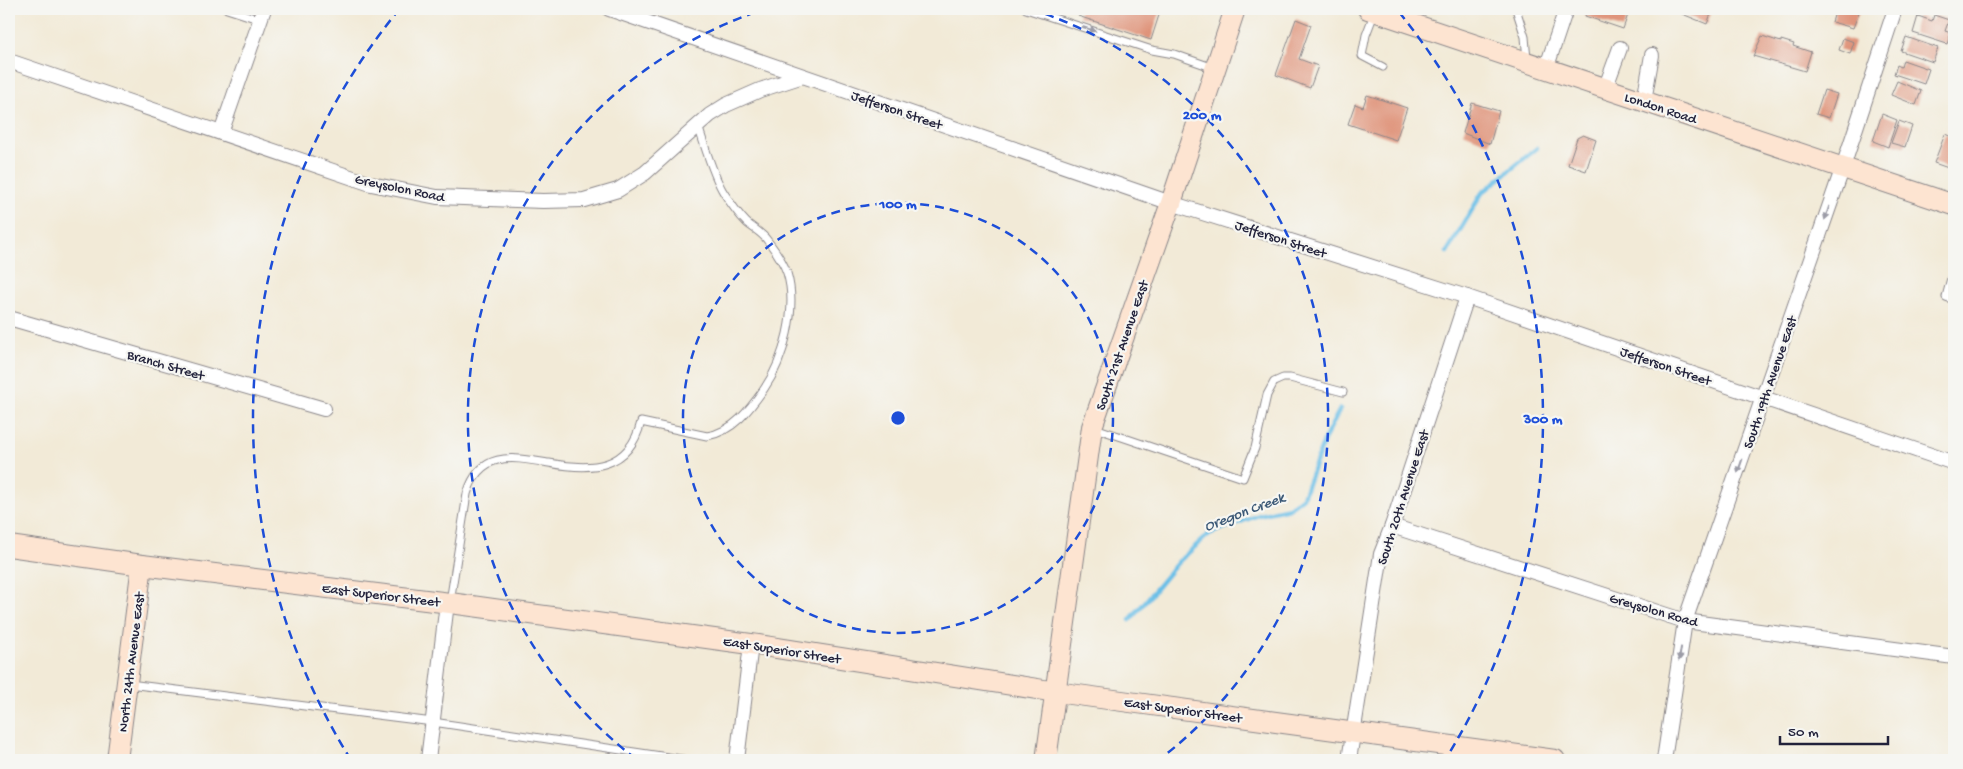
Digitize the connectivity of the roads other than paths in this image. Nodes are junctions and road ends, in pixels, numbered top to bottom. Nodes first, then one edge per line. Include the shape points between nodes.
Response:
1 (227, 9) edge
2 (609, 9) edge
3 (1026, 9) edge
4 (1049, 9) edge
5 (1235, 9) edge
6 (1516, 9) edge
7 (1566, 9) edge
8 (1895, 9) edge
9 (1380, 11) edge
10 (262, 14) edge
11 (1058, 19) junction
12 (1620, 48) dead end
13 (1652, 55) dead end
14 (9, 61) edge
15 (1537, 66) junction
16 (1383, 67) dead end
17 (1214, 68) junction
18 (803, 76) junction
19 (1605, 89) junction
20 (1644, 101) junction
21 (698, 126) junction
22 (221, 133) junction
23 (1843, 167) junction
24 (1171, 202) junction
25 (1954, 206) edge
26 (1954, 267) edge
27 (1467, 297) junction
28 (1954, 300) edge
29 (9, 318) edge
30 (1343, 392) dead end
31 (1764, 399) junction
32 (324, 409) dead end
33 (1092, 427) junction
34 (1954, 463) edge
35 (1392, 526) junction
36 (9, 546) edge
37 (142, 565) junction
38 (448, 603) junction
39 (1685, 621) junction
40 (751, 644) junction
41 (1954, 657) edge
42 (128, 684) junction
43 (1056, 692) junction
44 (433, 722) junction
45 (1352, 732) junction
46 (117, 760) edge
47 (428, 760) edge
48 (688, 760) edge
49 (737, 760) edge
50 (1046, 760) edge
51 (1349, 760) edge
52 (1555, 760) edge
53 (1664, 760) edge

1 - 10 lane
2 - 18 street, Jefferson Street
3 - 11 lane
4 - 11 lane
5 - 17 street, South 21st Avenue East
6 - 15 lane
7 - 15 street
8 - 23 street, South 19th Avenue East
9 - 15 street, London Road
9 - 16 lane via 1366,35 1362,56
10 - 22 street
11 -> 17 lane
12 - 19 street
13 - 20 street
14 - 22 street, Greysolon Road
15 - 19 street, London Road
17 - 24 street, South 21st Avenue East
18 - 21 street, Greysolon Road via 726,105
18 - 24 street, Jefferson Street
19 - 20 street, London Road
20 - 23 street, London Road
21 - 22 street, Greysolon Road via 630,184 597,197 570,201 452,198 411,193 355,179
21 - 38 lane via 722,191 737,212 766,239 786,272 788,324 778,364 751,407 734,424 716,434 707,436 642,422 630,448 612,463 572,466 512,458 498,460 482,468 467,494
23 - 25 street, London Road
23 -> 31 street, South 19th Avenue East
24 - 27 street, Jefferson Street
24 - 33 street, South 21st Avenue East
26 - 28 lane via 1946,297
27 - 31 street, Jefferson Street
27 - 35 street, South 20th Avenue East
29 - 32 street, Branch Street
30 - 33 lane via 1290,378 1274,382 1267,395 1255,448 1243,478
31 - 34 street, Jefferson Street
31 -> 39 street, South 19th Avenue East
33 - 43 street, South 21st Avenue East
35 - 39 street, Greysolon Road
35 - 45 street, South 20th Avenue East via 1381,554
36 - 37 street, East Superior Street
37 - 38 street, East Superior Street
37 - 42 street, North 24th Avenue East
38 - 40 street, East Superior Street
38 - 44 street
39 - 41 street, Greysolon Road
39 -> 53 street, South 19th Avenue East
40 - 43 street, East Superior Street
40 - 49 street
42 - 44 lane
42 - 46 street, North 24th Avenue East
43 - 45 street, East Superior Street
43 - 50 street, South 21st Avenue East
44 - 47 street
44 - 48 lane
45 - 51 street, South 20th Avenue East
45 - 52 street, East Superior Street

